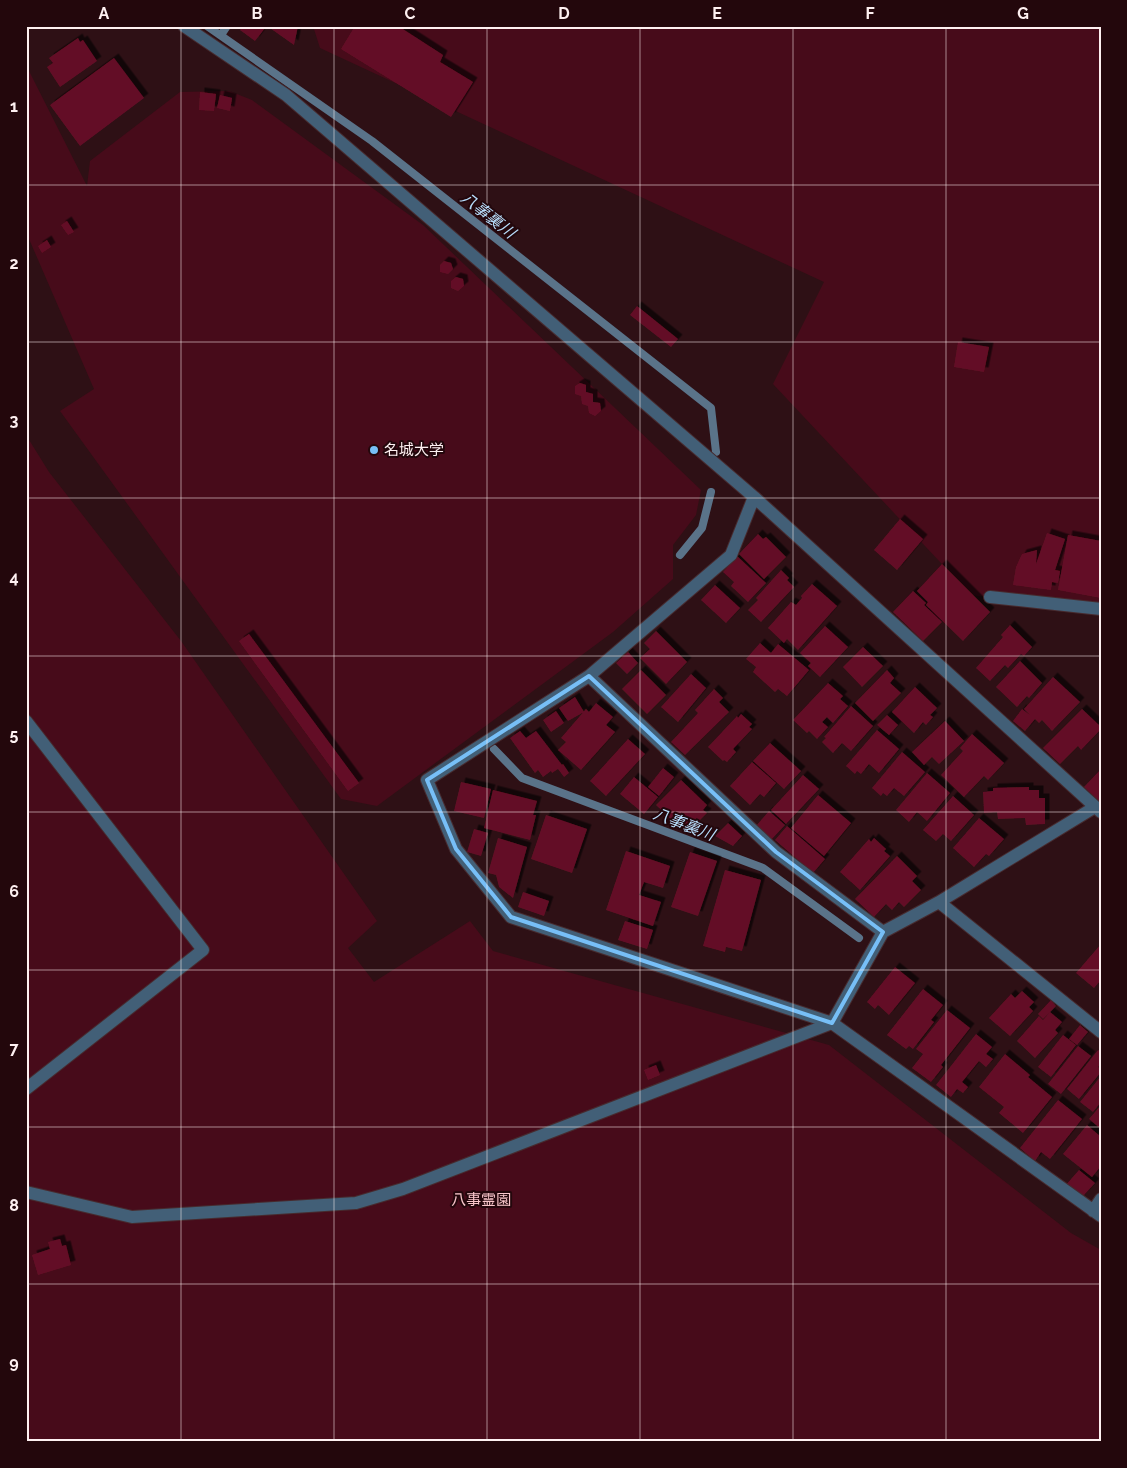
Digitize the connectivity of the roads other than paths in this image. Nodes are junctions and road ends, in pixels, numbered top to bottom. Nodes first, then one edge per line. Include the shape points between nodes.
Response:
1 (184, 26) edge
2 (754, 497) junction
3 (990, 597) dead end
4 (1101, 609) edge
5 (589, 676) junction
6 (26, 721) edge
7 (1098, 810) edge
8 (939, 902) junction
9 (883, 932) junction
10 (832, 1023) junction
11 (1101, 1032) edge
12 (26, 1089) edge
13 (26, 1192) edge
14 (1101, 1199) edge
15 (1097, 1214) edge

1 - 2 street via 286,94
2 - 5 street via 731,555
2 - 7 street
3 - 4 street
5 - 9 street via 776,852
5 - 10 street via 427,780 456,849 511,917
6 - 12 street via 203,950
7 - 8 street
8 - 9 street
8 - 11 street
9 - 10 street
10 - 13 street via 403,1189 356,1202 132,1217
10 - 15 street
14 - 15 street

